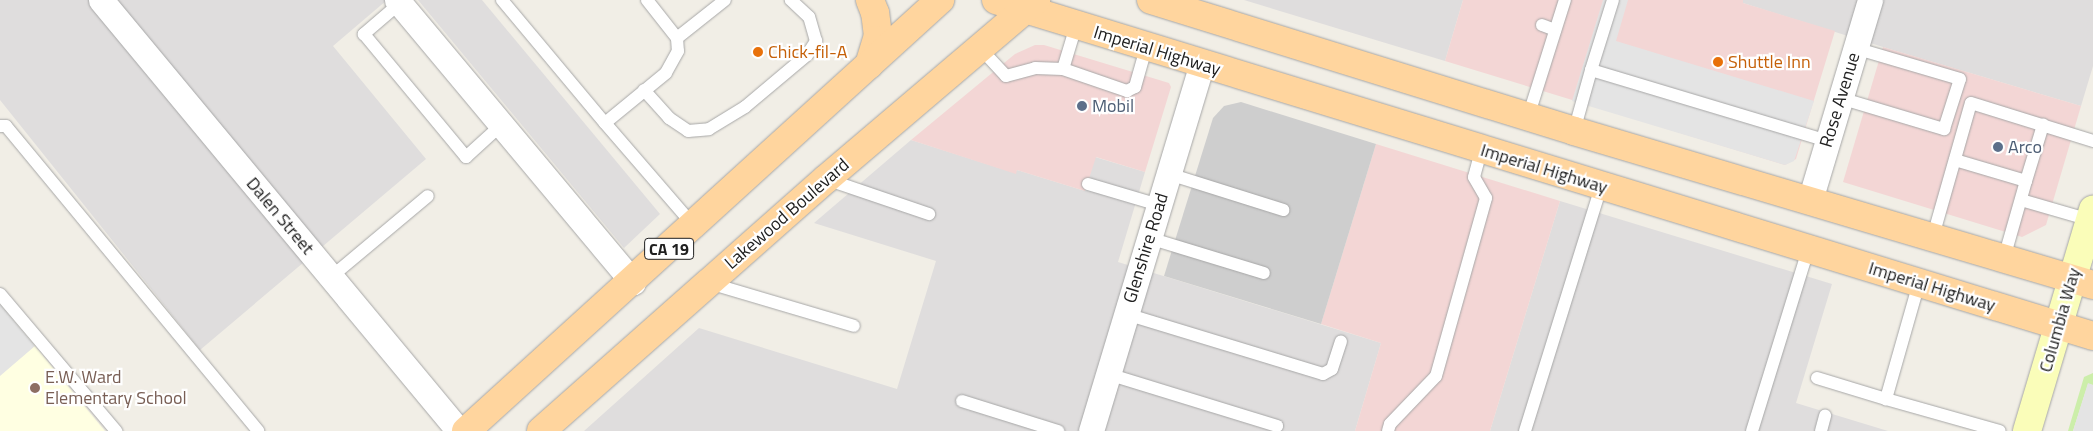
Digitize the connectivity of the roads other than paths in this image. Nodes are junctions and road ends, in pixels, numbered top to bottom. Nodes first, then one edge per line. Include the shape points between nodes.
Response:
1 (101, 0) edge
2 (502, 0) edge
3 (647, 0) edge
4 (791, 0) edge
5 (870, 0) edge
6 (940, 0) edge
7 (996, 0) edge
8 (1151, 0) edge
9 (1565, 0) edge
10 (1613, 0) edge
11 (1870, 0) edge
12 (721, 1) edge
13 (398, 2) edge
14 (1030, 5) edge
15 (1076, 26) junction
16 (1542, 26) dead end
17 (1555, 30) junction
18 (677, 38) junction
19 (980, 48) junction
20 (1146, 48) junction
21 (1855, 48) junction
22 (1202, 64) junction
23 (870, 65) junction
24 (1063, 69) junction
25 (1591, 70) junction
26 (644, 90) junction
27 (1840, 98) junction
28 (1528, 117) junction
29 (605, 123) junction
30 (502, 125) junction
31 (0, 126) edge
32 (2043, 126) junction
33 (1574, 131) junction
34 (1828, 141) junction
35 (2093, 141) edge
36 (1481, 150) junction
37 (1955, 160) junction
38 (1168, 174) junction
39 (826, 179) junction
40 (2026, 180) junction
41 (1088, 184) dead end
42 (1601, 187) junction
43 (428, 196) dead end
44 (1810, 200) junction
45 (2021, 200) junction
46 (1159, 205) junction
47 (1283, 210) dead end
48 (929, 214) dead end
49 (2091, 215) edge
50 (694, 226) junction
51 (1933, 236) junction
52 (1149, 238) junction
53 (1808, 250) junction
54 (2004, 258) junction
55 (1264, 273) dead end
56 (331, 277) junction
57 (633, 282) junction
58 (2082, 282) edge
59 (709, 283) junction
60 (1919, 283) junction
61 (0, 294) edge
62 (1126, 314) junction
63 (854, 326) dead end
64 (2058, 326) junction
65 (2093, 336) edge
66 (1341, 341) dead end
67 (1108, 374) junction
68 (1817, 378) dead end
69 (1886, 399) junction
70 (962, 401) dead end
71 (1825, 416) dead end
72 (1277, 426) dead end
73 (116, 431) edge
74 (258, 431) edge
75 (459, 431) edge
76 (466, 431) edge
77 (541, 431) edge
78 (1058, 431) edge
79 (1091, 431) edge
80 (1388, 431) edge
81 (1525, 431) edge
82 (1752, 431) edge
83 (1821, 431) edge
84 (2000, 431) edge
85 (2027, 431) edge

1 - 56 street, Dalen Street
2 - 29 lane
3 - 18 lane
4 - 26 lane via 809,16 816,41 806,55 745,107 709,129 688,131 669,118
5 - 23 main road via 876,13 878,36
6 - 23 main road, CA 19
7 - 14 main road, Imperial Highway
8 - 28 main road
9 - 17 lane
10 - 25 lane
11 - 21 street, Rose Avenue
12 - 18 lane
13 - 30 street
13 - 30 lane via 364,34 466,157
14 - 15 main road, Imperial Highway
14 - 19 main road, Lakewood Boulevard / CA 19
15 - 20 main road, Imperial Highway
15 - 24 lane
16 - 17 lane
17 - 28 lane
18 - 26 lane via 678,51 666,73
19 - 24 lane via 1006,76 1035,68
19 - 39 main road, Lakewood Boulevard / CA 19
20 - 22 main road, Imperial Highway
20 - 24 lane via 1134,87 1127,91
21 - 27 street, Rose Avenue
21 - 27 lane via 1960,79 1944,129
22 - 36 main road, Imperial Highway
22 - 38 street, Glenshire Road
23 - 50 main road, CA 19
25 - 33 lane
25 - 34 lane
26 - 29 lane
27 - 34 street, Rose Avenue
28 - 33 main road
29 - 50 lane
30 - 57 street
31 - 74 lane via 6,126
32 - 35 lane
32 - 37 lane via 1971,103
32 - 40 lane
33 - 44 main road
34 - 44 street, Rose Avenue
36 - 42 main road, Imperial Highway
36 - 80 lane via 1474,177 1486,198 1436,376 1390,424
37 - 40 lane
37 - 51 lane
38 - 46 street, Glenshire Road
38 - 47 lane
39 - 48 lane
39 - 59 main road, Lakewood Boulevard / CA 19
40 - 45 lane
41 - 46 lane
42 - 53 main road, Imperial Highway
42 - 81 lane
43 - 56 lane
44 - 51 main road
45 - 49 lane
45 - 54 lane
46 - 52 street, Glenshire Road
49 - 58 street, Columbia Way
50 - 57 main road, CA 19
51 - 54 main road
52 - 55 lane
52 - 62 street, Glenshire Road
53 - 60 main road, Imperial Highway
53 - 82 lane
54 - 58 main road
56 - 75 street, Dalen Street
57 - 76 main road, CA 19
58 - 64 street, Columbia Way
59 - 63 lane
59 - 77 main road, Lakewood Boulevard / CA 19
60 - 64 main road, Imperial Highway
60 - 69 lane
61 - 73 lane
62 - 66 lane via 1323,374 1332,369
62 - 67 street, Glenshire Road
64 - 65 main road, Imperial Highway
64 - 85 street, Columbia Way
67 - 72 lane
67 - 79 street, Glenshire Road
68 - 69 lane
69 - 84 lane
70 - 78 lane
71 - 83 lane

